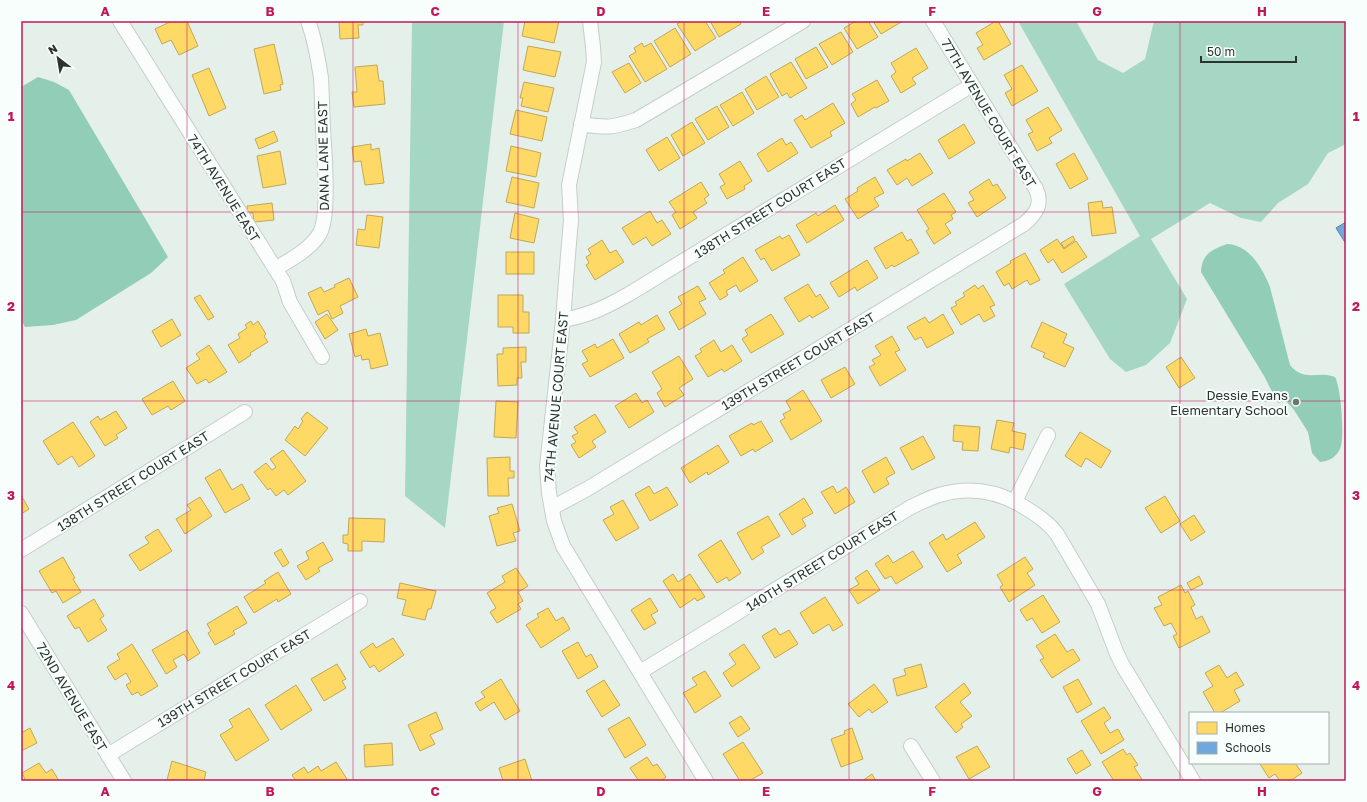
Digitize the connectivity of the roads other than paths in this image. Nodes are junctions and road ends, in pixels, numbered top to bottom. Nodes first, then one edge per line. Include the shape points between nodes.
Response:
1 (120, 21) edge
2 (308, 21) edge
3 (590, 21) edge
4 (803, 21) edge
5 (934, 21) edge
6 (972, 84) junction
7 (581, 124) junction
8 (1038, 207) joint
9 (275, 269) junction
10 (563, 320) junction
11 (322, 357) dead end
12 (245, 412) dead end
13 (1048, 435) dead end
14 (1015, 502) junction
15 (552, 508) junction
16 (21, 550) edge
17 (360, 601) dead end
18 (21, 613) edge
19 (640, 672) junction
20 (911, 746) dead end
21 (108, 755) junction
22 (124, 781) edge
23 (706, 781) edge
24 (933, 781) edge
25 (1193, 781) edge

1 - 9 street, 74TH AVENUE EAST
2 - 9 street, DANA LANE EAST via 321,78 325,171 323,223 320,233 308,247
3 - 7 street, 74TH AVENUE COURT EAST via 594,62
4 - 7 street via 636,120 602,128
5 - 6 street, 77TH AVENUE COURT EAST
6 - 8 street, 77TH AVENUE COURT EAST via 1036,189
6 - 10 street, 138TH STREET COURT EAST via 604,308
7 - 10 street, 74TH AVENUE COURT EAST via 569,185 571,220
8 - 15 street, 139TH STREET COURT EAST via 1024,224 587,490
9 - 11 street, 74TH AVENUE EAST via 283,281 290,302
10 - 15 street, 74TH AVENUE COURT EAST via 547,466
12 - 16 street, 138TH STREET COURT EAST
13 - 14 street
14 - 19 street, 140TH STREET COURT EAST via 989,492 956,491 911,506
14 - 25 street, 140TH STREET COURT EAST via 1040,516 1057,534 1098,604 1123,666
15 - 19 street, 74TH AVENUE COURT EAST via 555,526 563,546
17 - 21 street, 139TH STREET COURT EAST
18 - 21 street, 72ND AVENUE EAST
19 - 23 street, 74TH AVENUE COURT EAST
20 - 24 street
21 - 22 street, 72ND AVENUE EAST

